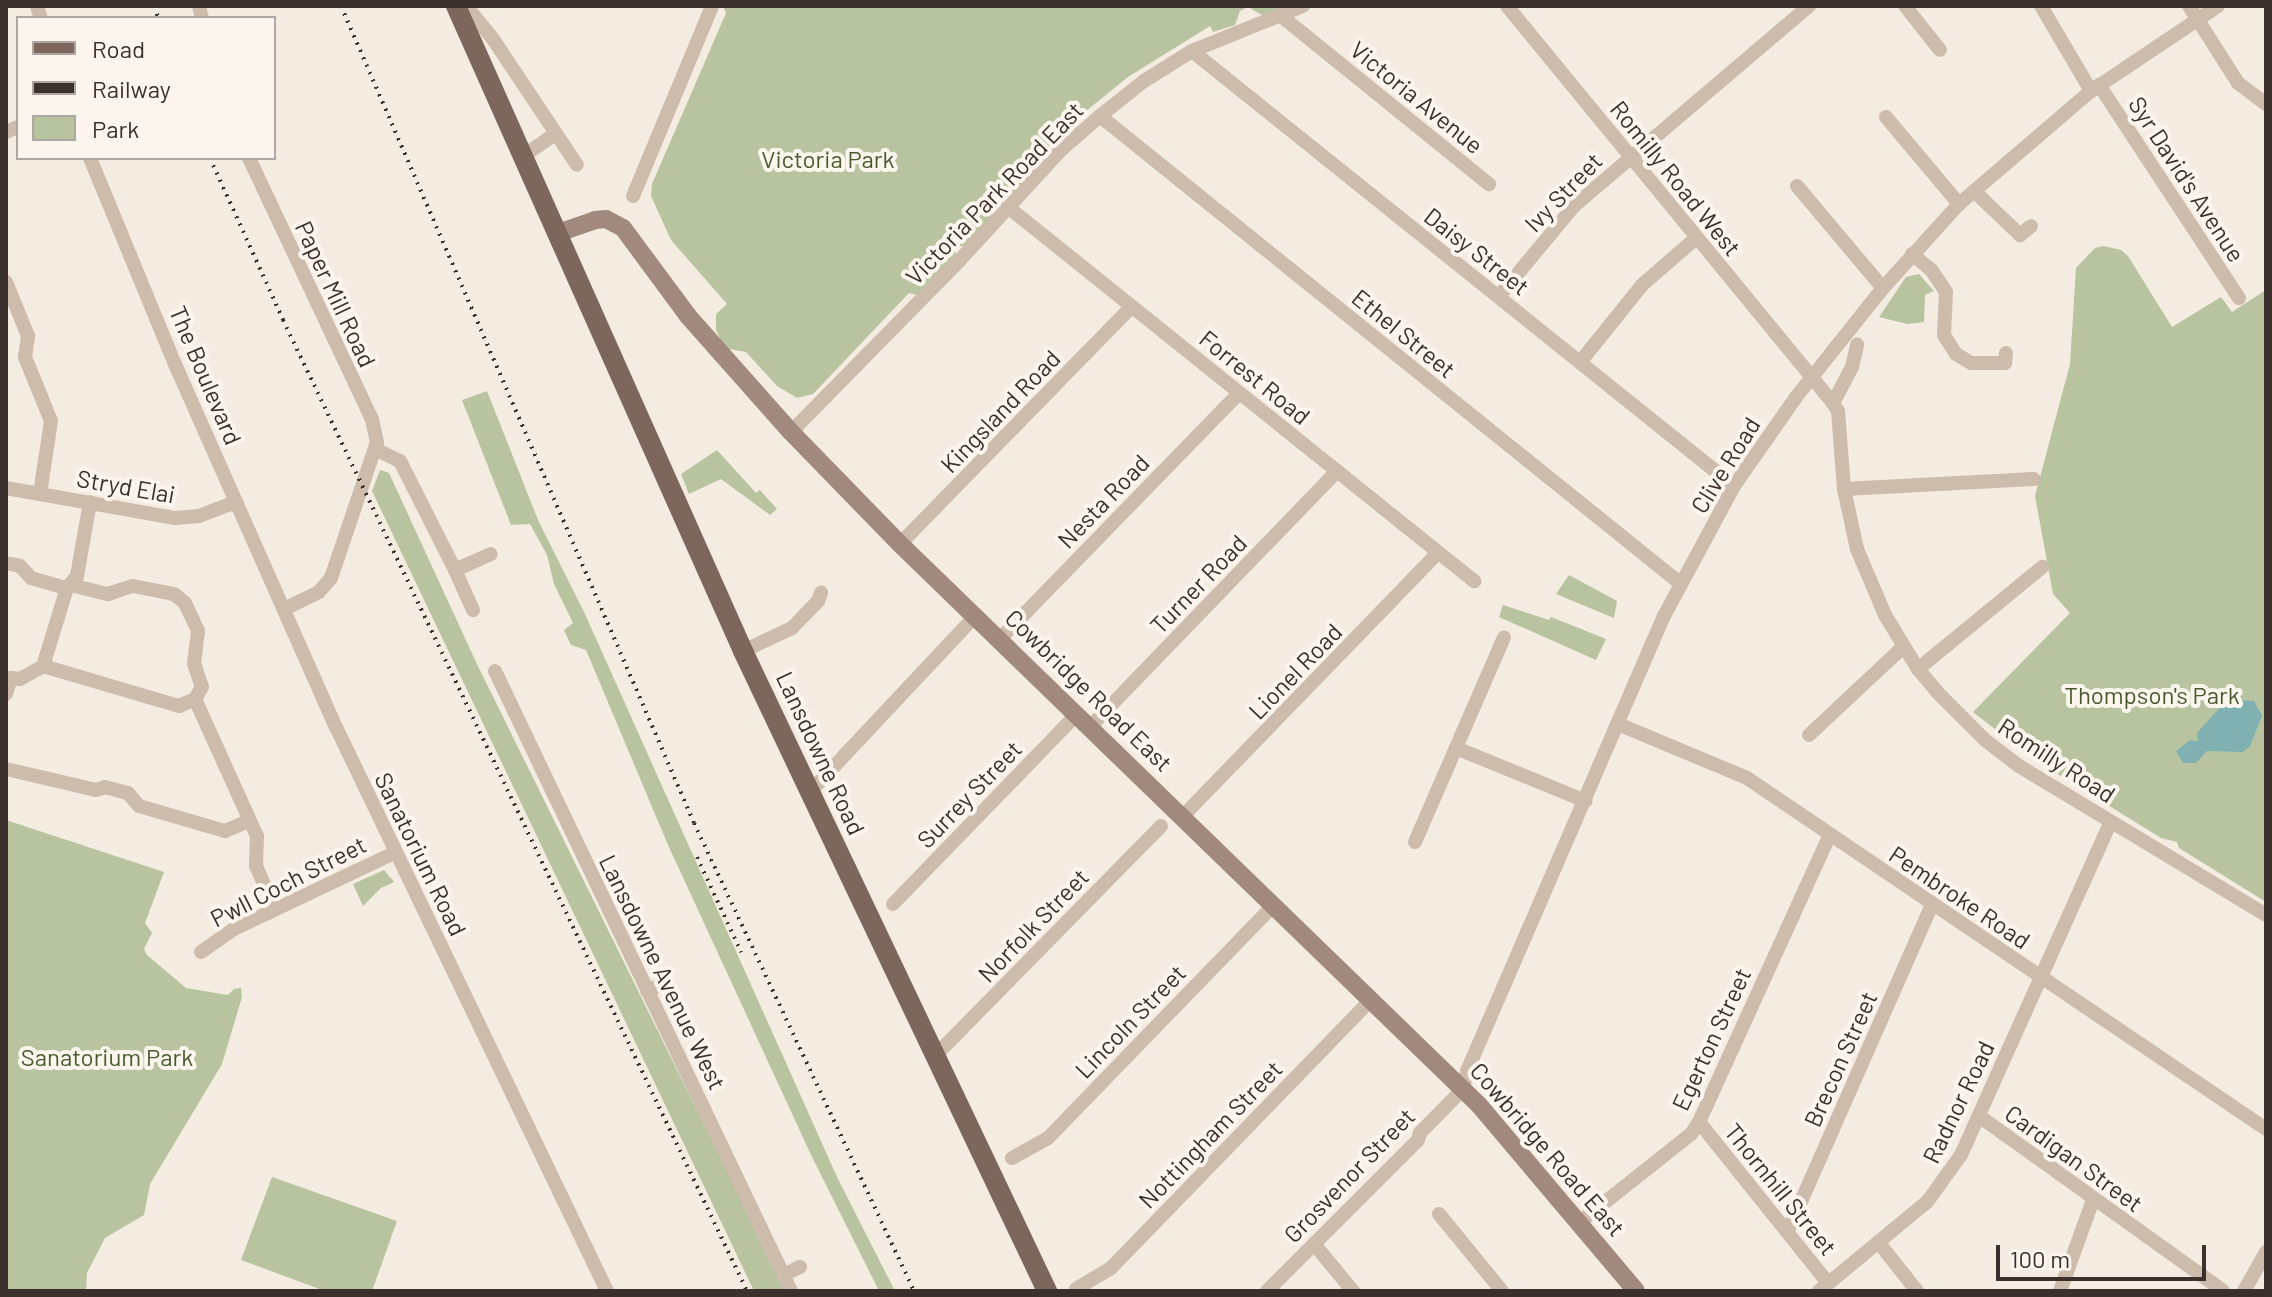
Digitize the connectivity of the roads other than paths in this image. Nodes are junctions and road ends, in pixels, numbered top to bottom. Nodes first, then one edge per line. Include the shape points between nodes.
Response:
1 (456, 6) edge
2 (466, 6) edge
3 (712, 6) edge
4 (1303, 6) edge
5 (1507, 6) edge
6 (1809, 6) edge
7 (1905, 6) edge
8 (2041, 6) edge
9 (2189, 6) edge
10 (2218, 6) edge
11 (1280, 15) junction
12 (2198, 19) junction
13 (1940, 50) dead end
14 (1192, 51) junction
15 (2095, 88) junction
16 (2266, 104) edge
17 (1100, 116) junction
18 (1886, 117) dead end
19 (555, 134) junction
20 (525, 155) junction
21 (1629, 156) junction
22 (91, 160) edge
23 (250, 160) edge
24 (577, 165) dead end
25 (1489, 184) dead end
26 (1797, 186) dead end
27 (1974, 191) junction
28 (633, 196) dead end
29 (1959, 204) junction
30 (1008, 207) junction
31 (2031, 226) dead end
32 (558, 233) junction
33 (1696, 238) junction
34 (1912, 254) junction
35 (6, 282) edge
36 (1883, 288) junction
37 (1499, 296) junction
38 (2239, 298) dead end
39 (1131, 307) junction
40 (13, 318) edge
41 (1857, 345) dead end
42 (2006, 353) dead end
43 (1581, 361) junction
44 (1811, 378) junction
45 (1239, 393) junction
46 (1833, 403) junction
47 (791, 432) junction
48 (377, 450) junction
49 (1337, 471) junction
50 (2034, 479) dead end
51 (1734, 486) junction
52 (6, 488) edge
53 (1844, 489) junction
54 (40, 494) junction
55 (90, 502) junction
56 (236, 502) junction
57 (900, 544) junction
58 (1438, 553) junction
59 (491, 554) dead end
60 (6, 563) edge
61 (2042, 567) dead end
62 (455, 570) junction
63 (1474, 581) dead end
64 (1681, 584) junction
65 (69, 586) junction
66 (821, 593) dead end
67 (284, 609) junction
68 (473, 610) dead end
69 (975, 616) junction
70 (1504, 637) dead end
71 (999, 640) junction
72 (1903, 647) junction
73 (743, 651) junction
74 (43, 666) junction
75 (1918, 669) junction
76 (495, 671) dead end
77 (9, 677) edge
78 (6, 694) edge
79 (195, 699) junction
80 (531, 711) dead end
81 (517, 718) junction
82 (1083, 721) junction
83 (1618, 724) junction
84 (1809, 735) dead end
85 (1456, 748) junction
86 (6, 769) edge
87 (810, 792) junction
88 (1586, 801) junction
89 (1182, 817) junction
90 (249, 821) junction
91 (2111, 822) junction
92 (1161, 826) dead end
93 (1830, 834) junction
94 (1415, 842) dead end
95 (396, 852) junction
96 (893, 904) dead end
97 (1274, 905) junction
98 (1932, 905) junction
99 (275, 909) junction
100 (2266, 915) edge
101 (201, 952) dead end
102 (2041, 979) junction
103 (665, 983) dead end
104 (647, 991) junction
105 (1370, 1001) junction
106 (936, 1055) junction
107 (1463, 1089) junction
108 (1979, 1116) junction
109 (1699, 1122) junction
110 (2266, 1129) edge
111 (1012, 1158) dead end
112 (2093, 1200) junction
113 (1439, 1214) dead end
114 (1580, 1222) junction
115 (1788, 1231) junction
116 (1879, 1243) junction
117 (1314, 1244) junction
118 (2266, 1252) edge
119 (800, 1267) dead end
120 (2261, 1272) edge
121 (784, 1275) junction
122 (1824, 1287) edge
123 (1076, 1289) edge
124 (607, 1291) edge
125 (791, 1291) edge
126 (1047, 1291) edge
127 (1267, 1291) edge
128 (1353, 1291) edge
129 (1502, 1291) edge
130 (1636, 1291) edge
131 (1917, 1291) edge
132 (2060, 1291) edge
133 (2223, 1291) edge
134 (2244, 1291) edge

1 - 20 main road
2 - 19 street
3 - 28 street
4 - 11 street, Victoria Park Road East
5 - 21 street, Romilly Road West
6 - 21 street, Ivy Street
7 - 13 street
8 - 15 street, Syr David's Avenue
9 - 12 street
10 - 12 street, Clive Road
11 - 14 street, Victoria Park Road East
11 - 25 street, Victoria Avenue
12 - 15 street, Clive Road
12 - 16 street via 2238,83
14 - 17 street, Victoria Park Road East
14 - 37 street, Daisy Street
15 - 27 street, Clive Road
15 - 38 street, Syr David's Avenue
17 - 30 street, Victoria Park Road East
17 - 64 street, Ethel Street
18 - 29 street
19 - 20 street
19 - 24 street
20 - 32 main road
21 - 33 street, Romilly Road West
21 - 37 street, Ivy Street via 1574,206
22 - 56 street, The Boulevard
23 - 48 street, Paper Mill Road via 372,419
26 - 36 street
27 - 29 street, Clive Road
27 - 31 street via 2002,231 2020,235
29 - 34 street, Clive Road
30 - 39 street, Forrest Road
30 - 47 street, Victoria Park Road East
32 - 47 street, Cowbridge Road East via 606,219 623,228 688,316
32 - 73 main road, Lansdowne Road
33 - 43 street via 1642,285
33 - 44 street, Romilly Road West
34 - 36 street, Clive Road
34 - 42 street via 1946,292 1937,338 1971,363 2005,363
35 - 40 street
36 - 44 street, Clive Road
37 - 43 street, Daisy Street
39 - 45 street, Forrest Road
39 - 57 street, Kingsland Road
40 - 54 street via 28,336 25,357 51,426
41 - 46 street
43 - 51 street, Daisy Street
44 - 46 street
44 - 51 street, Clive Road
45 - 49 street, Forrest Road
45 - 71 street, Nesta Road
46 - 53 street, Romilly Road
47 - 57 street, Cowbridge Road East
48 - 62 street via 400,461
48 - 67 street via 331,578 319,592
49 - 58 street, Forrest Road
49 - 82 street, Turner Road
50 - 53 street
51 - 64 street, Clive Road
52 - 54 street, Stryd Elai
53 - 72 street, Romilly Road via 1857,549
54 - 55 street, Stryd Elai
55 - 56 street, Stryd Elai via 184,518
55 - 65 street via 77,576
56 - 67 street, The Boulevard
57 - 69 street, Cowbridge Road East
58 - 63 street, Forrest Road
58 - 89 street, Lionel Road
59 - 62 street
60 - 65 street via 20,566 31,578
61 - 75 street
62 - 68 street
64 - 83 street, Clive Road
65 - 74 street
65 - 79 street via 108,594 133,586 181,598 198,631 194,663 202,687
66 - 73 street via 792,628
67 - 95 street, Sanatorium Road
69 - 71 street, Cowbridge Road East
69 - 87 street
70 - 85 street
71 - 82 street, Cowbridge Road East
72 - 75 street, Romilly Road
72 - 84 street
73 - 87 main road, Lansdowne Road
74 - 77 street via 20,679
74 - 79 street via 179,706
75 - 91 street, Romilly Road via 1985,740
76 - 81 street, Lansdowne Avenue West
77 - 78 street
79 - 90 street
80 - 81 street
81 - 104 street, Lansdowne Avenue West
82 - 89 street, Cowbridge Road East
82 - 96 street, Surrey Street
83 - 88 street, Clive Road
83 - 93 street, Pembroke Road via 1735,771
85 - 88 street
85 - 94 street
86 - 90 street via 128,793 139,806 225,831
87 - 106 main road, Lansdowne Road
88 - 107 street, Clive Road
89 - 97 street, Cowbridge Road East
90 - 99 street via 257,836 256,866
91 - 100 street, Romilly Road
91 - 102 street, Radnor Road
92 - 106 street, Norfolk Street
93 - 98 street, Pembroke Road
93 - 109 street, Egerton Street
95 - 99 street, Pwll Coch Street
95 - 124 street, Sanatorium Road
97 - 105 street, Cowbridge Road East
97 - 111 street, Lincoln Street via 1048,1138
98 - 102 street, Pembroke Road
98 - 115 street, Brecon Street
99 - 101 street, Pwll Coch Street
102 - 108 street, Radnor Road
102 - 110 street, Pembroke Road
103 - 104 street
104 - 121 street, Lansdowne Avenue West
105 - 107 street, Cowbridge Road East
105 - 123 street, Nottingham Street via 1111,1268
106 - 126 main road, Lansdowne Road
107 - 114 street, Cowbridge Road East
107 - 117 street, Grosvenor Street
108 - 112 street, Cardigan Street
108 - 116 street, Radnor Road via 1936,1192
109 - 114 street, Egerton Street via 1691,1134
109 - 115 street, Thornhill Street
112 - 132 street
112 - 133 street, Cardigan Street
113 - 129 street
114 - 130 street, Cowbridge Road East
115 - 122 street, Thornhill Street
116 - 122 street, Radnor Road
116 - 131 street
117 - 127 street, Grosvenor Street
117 - 128 street
118 - 120 street
119 - 121 street
120 - 134 street
121 - 125 street, Lansdowne Avenue West

